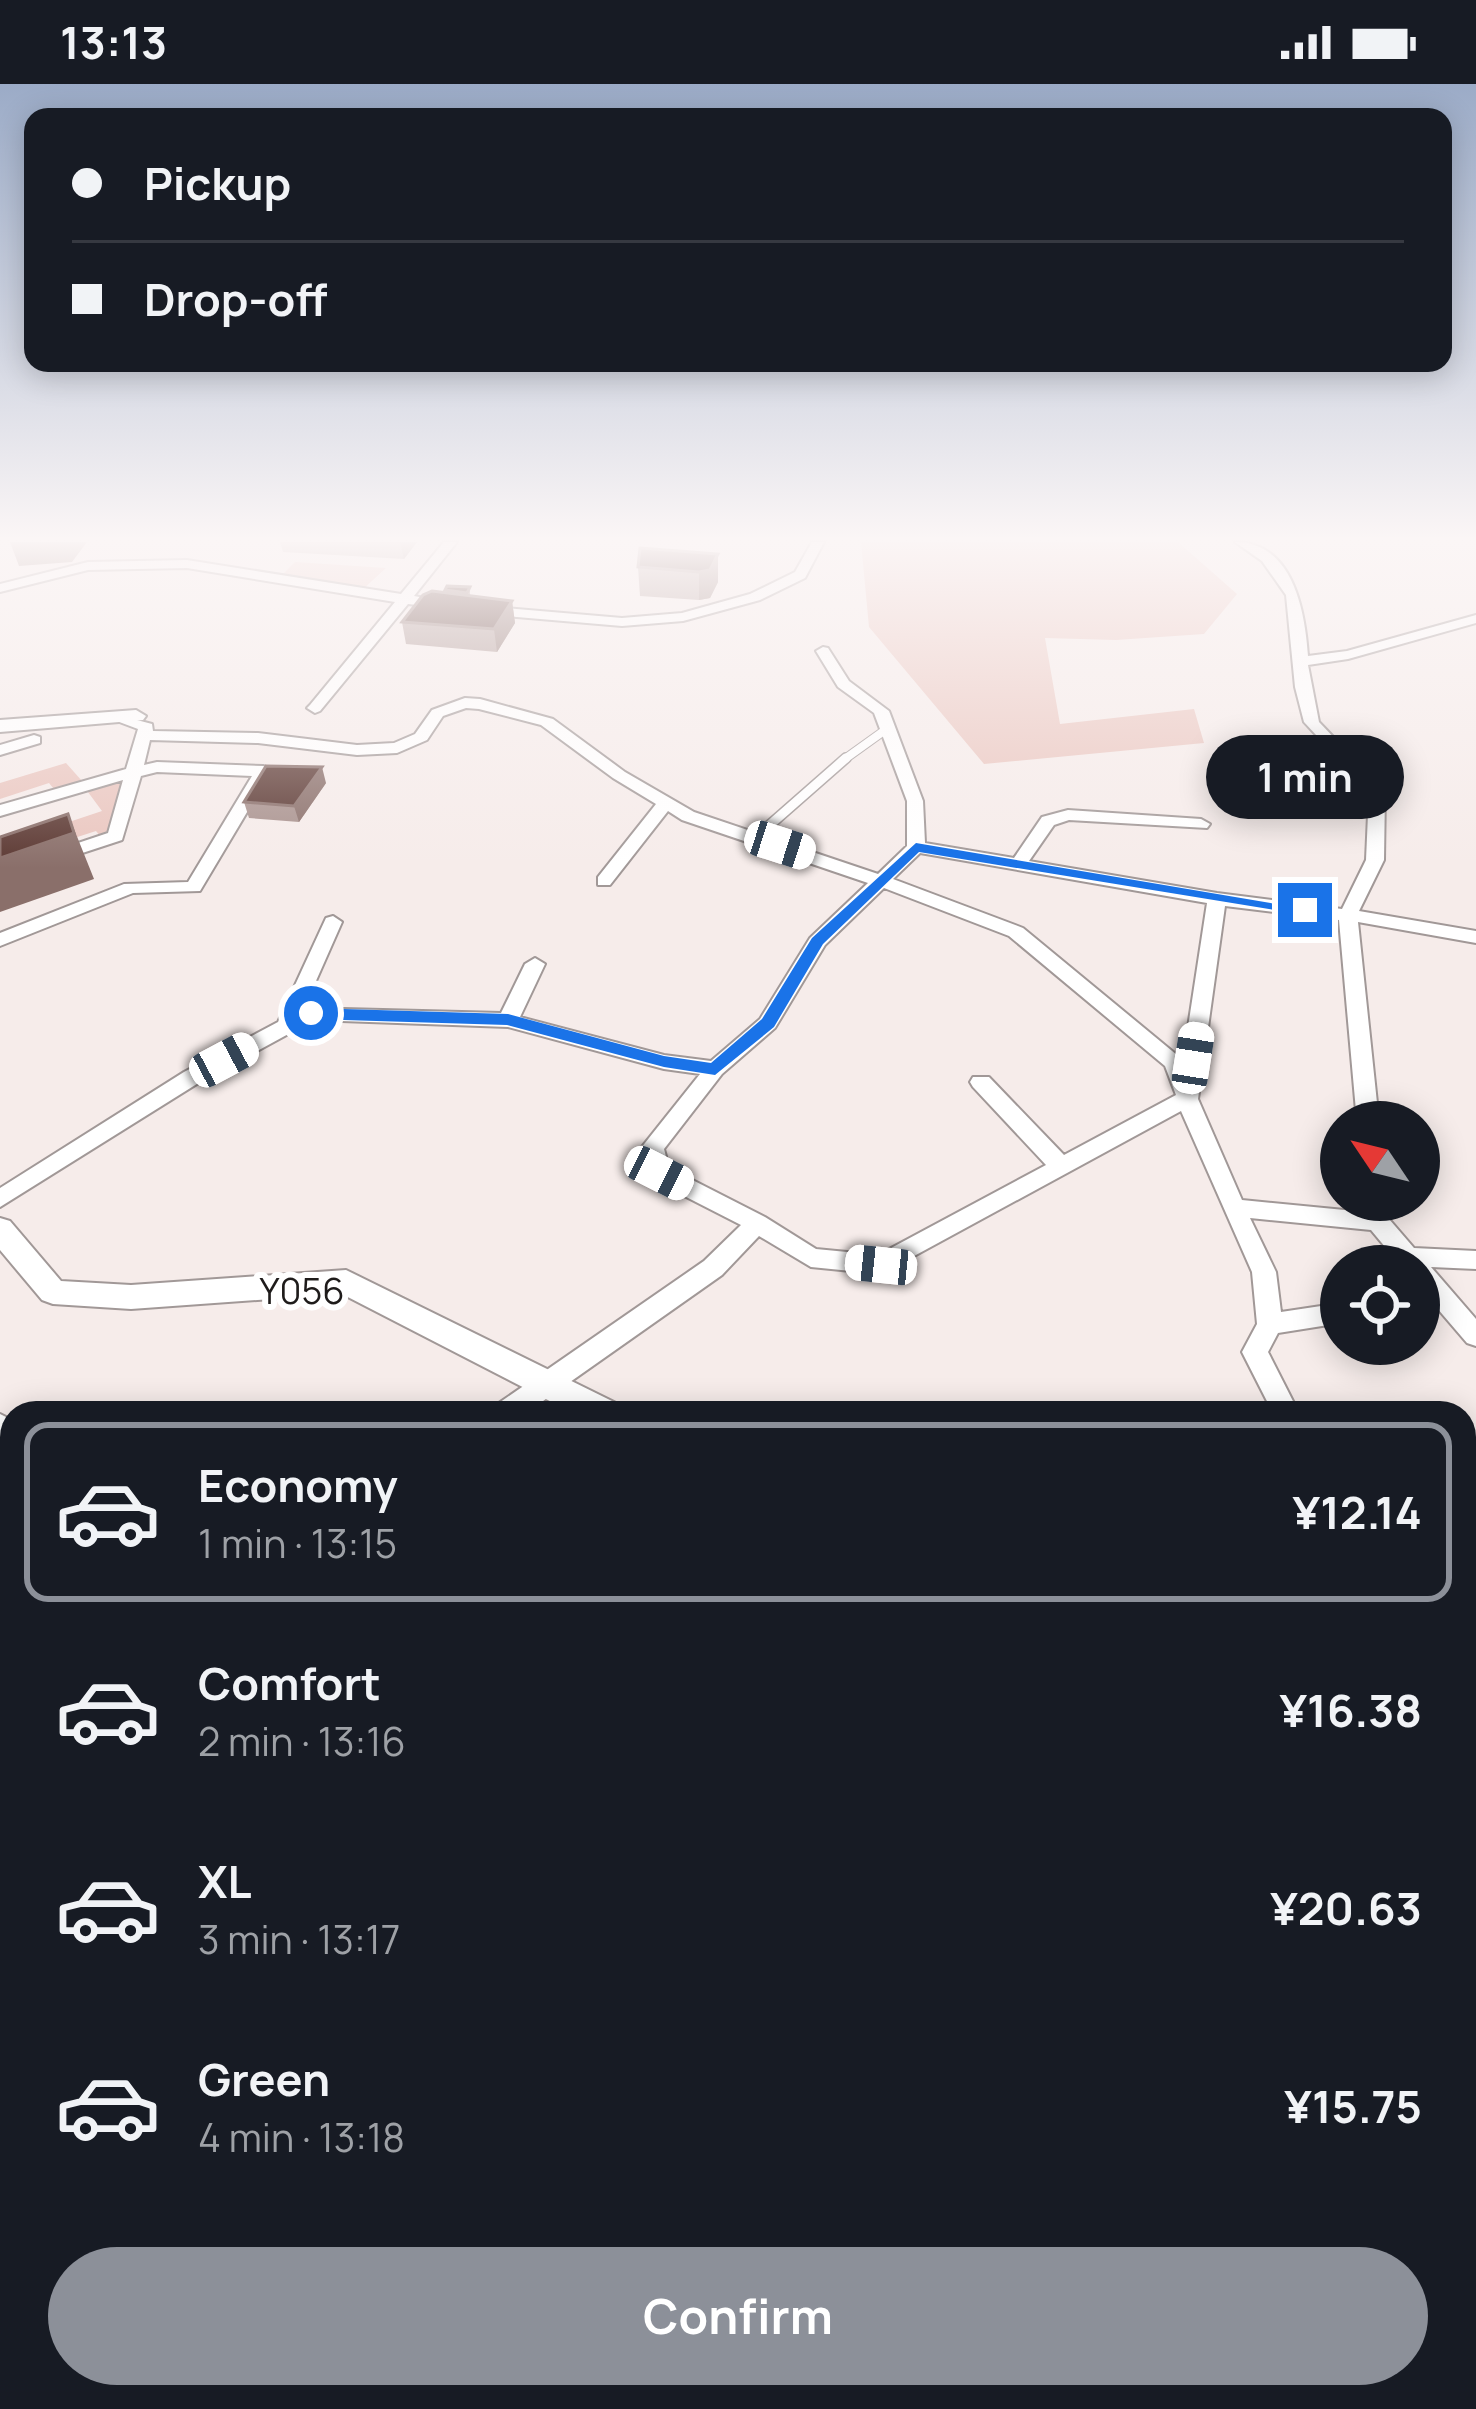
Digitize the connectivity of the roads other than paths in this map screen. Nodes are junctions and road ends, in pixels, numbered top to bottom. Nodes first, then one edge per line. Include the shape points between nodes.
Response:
1 (363, 650) edge
2 (1301, 650) edge
3 (1364, 650) edge
4 (824, 651) dead end
5 (1302, 661) junction
6 (315, 708) dead end
7 (133, 723) junction
8 (0, 726) edge
9 (887, 728) junction
10 (34, 740) dead end
11 (0, 750) edge
12 (263, 771) junction
13 (132, 772) junction
14 (298, 773) edge
15 (666, 803) junction
16 (0, 811) edge
17 (1201, 824) dead end
18 (756, 837) junction
19 (916, 848) junction
20 (1018, 865) junction
21 (0, 875) edge
22 (879, 879) junction
23 (604, 881) dead end
24 (1217, 899) junction
25 (1348, 915) junction
26 (333, 922) dead end
27 (1476, 937) edge
28 (0, 940) edge
29 (535, 964) dead end
30 (508, 1020) junction
31 (286, 1027) junction
32 (715, 1069) junction
33 (980, 1082) dead end
34 (1187, 1098) junction
35 (1366, 1101) edge
36 (1060, 1166) junction
37 (0, 1199) edge
38 (1234, 1208) junction
39 (1320, 1210) edge
40 (757, 1223) junction
41 (0, 1228) edge
42 (1476, 1260) edge
43 (1440, 1267) edge
44 (1440, 1296) edge
45 (1320, 1316) edge
46 (1270, 1324) junction
47 (1476, 1336) edge
48 (549, 1385) junction
49 (524, 1401) edge
50 (580, 1401) edge
51 (1280, 1401) edge

1 - 6 street
2 - 5 street
3 - 5 street
4 - 9 street via 843,684 881,711
5 - 25 street via 1309,719 1377,791 1375,860
7 - 8 street
7 - 13 street
7 - 15 street via 398,748 422,736 437,712 480,704 547,722
9 - 18 lane
9 - 19 street via 915,801
10 - 11 street
12 - 13 street
12 - 14 street
12 - 28 street via 194,887 130,888
13 - 16 street
13 - 21 street via 116,836
15 - 18 street
15 - 23 street
17 - 20 street via 1068,815 1048,821
18 - 22 street
19 - 20 street
19 - 22 street
20 - 24 street
22 - 32 street via 817,942 768,1023
22 - 34 street via 1016,932 1174,1063
24 - 25 street
24 - 34 street
25 - 27 street
25 - 35 street
26 - 31 street
29 - 30 street
30 - 31 street via 311,1013
30 - 32 street
31 - 37 street
32 - 40 street via 652,1148 659,1173
33 - 36 street
34 - 36 street
34 - 38 street
36 - 40 street via 881,1265 811,1258
38 - 39 street
38 - 46 street via 1264,1273
40 - 48 street via 713,1268
41 - 48 street, Y056 / Y056 via 53,1292 131,1297 346,1282
42 - 43 street
44 - 47 street
45 - 46 street
46 - 51 street via 1255,1352
48 - 49 street
48 - 50 street, Y056 / Y056

